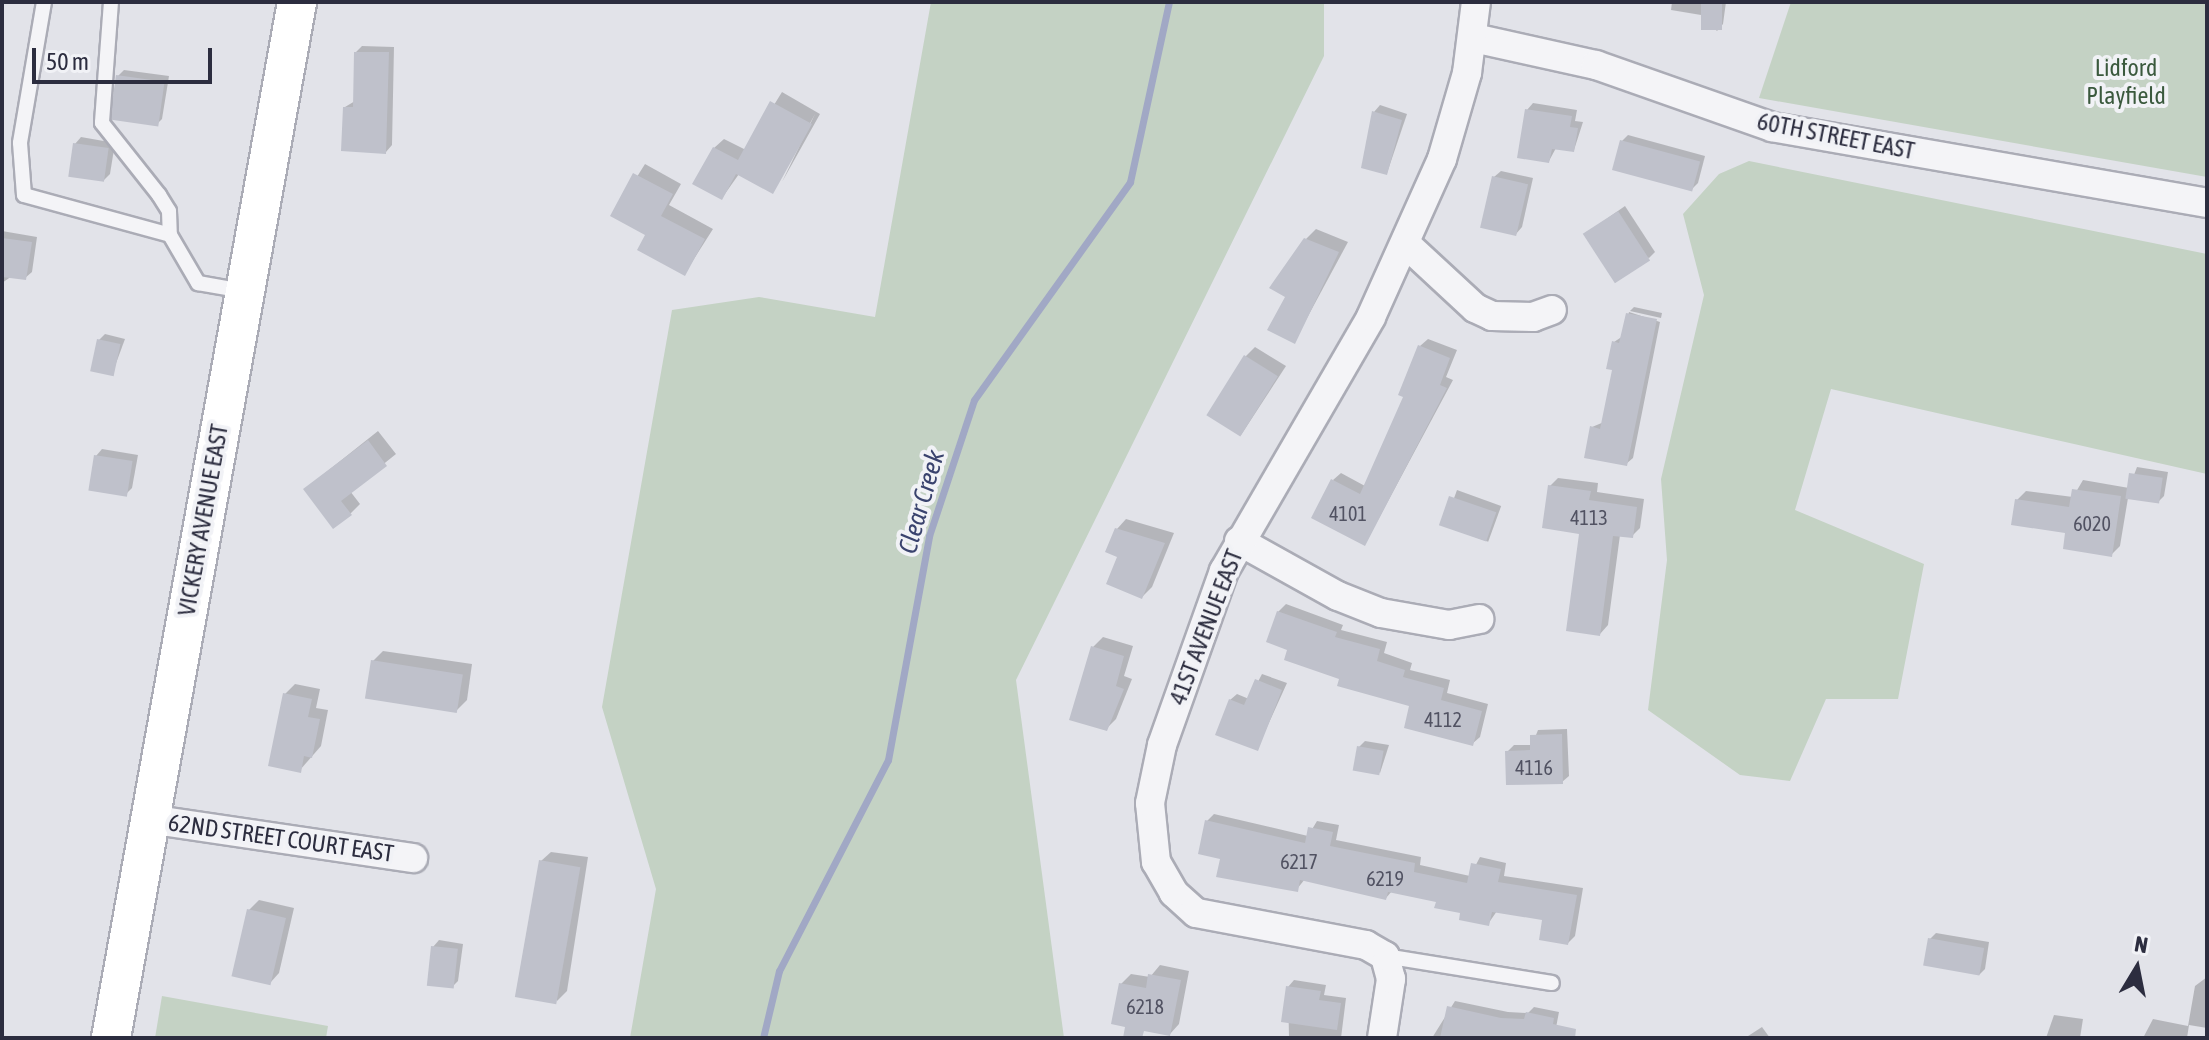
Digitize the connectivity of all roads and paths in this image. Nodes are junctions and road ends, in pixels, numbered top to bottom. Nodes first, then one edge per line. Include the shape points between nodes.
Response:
1 (44, 2) edge
2 (111, 2) edge
3 (297, 2) edge
4 (1476, 2) edge
5 (1474, 38) junction
6 (2207, 203) edge
7 (170, 235) junction
8 (1406, 244) junction
9 (245, 291) junction
10 (1552, 310) dead end
11 (1239, 541) junction
12 (1479, 619) dead end
13 (148, 819) junction
14 (413, 858) dead end
15 (1385, 956) junction
16 (1552, 983) dead end
17 (111, 1038) edge
18 (1382, 1038) edge

1 - 7 lane via 20,143 24,195
2 - 7 lane via 102,123 169,211
3 - 9 street, VICKERY AVENUE EAST
4 - 5 street, 41ST AVENUE EAST
5 - 6 street, 60TH STREET EAST via 1596,65 1772,127
5 - 8 street, 41ST AVENUE EAST via 1451,132
7 - 9 lane via 198,283
8 - 10 street via 1475,308 1492,316 1533,317
8 - 11 street, 41ST AVENUE EAST via 1371,317
9 - 13 street, VICKERY AVENUE EAST
11 - 12 street via 1338,596 1381,613 1449,625
11 - 15 street, 41ST AVENUE EAST via 1201,627 1156,768 1149,827 1156,862 1174,893 1196,913 1366,945
13 - 14 street, 62ND STREET COURT EAST
13 - 17 street, VICKERY AVENUE EAST
15 - 16 lane
15 - 18 street via 1391,979

